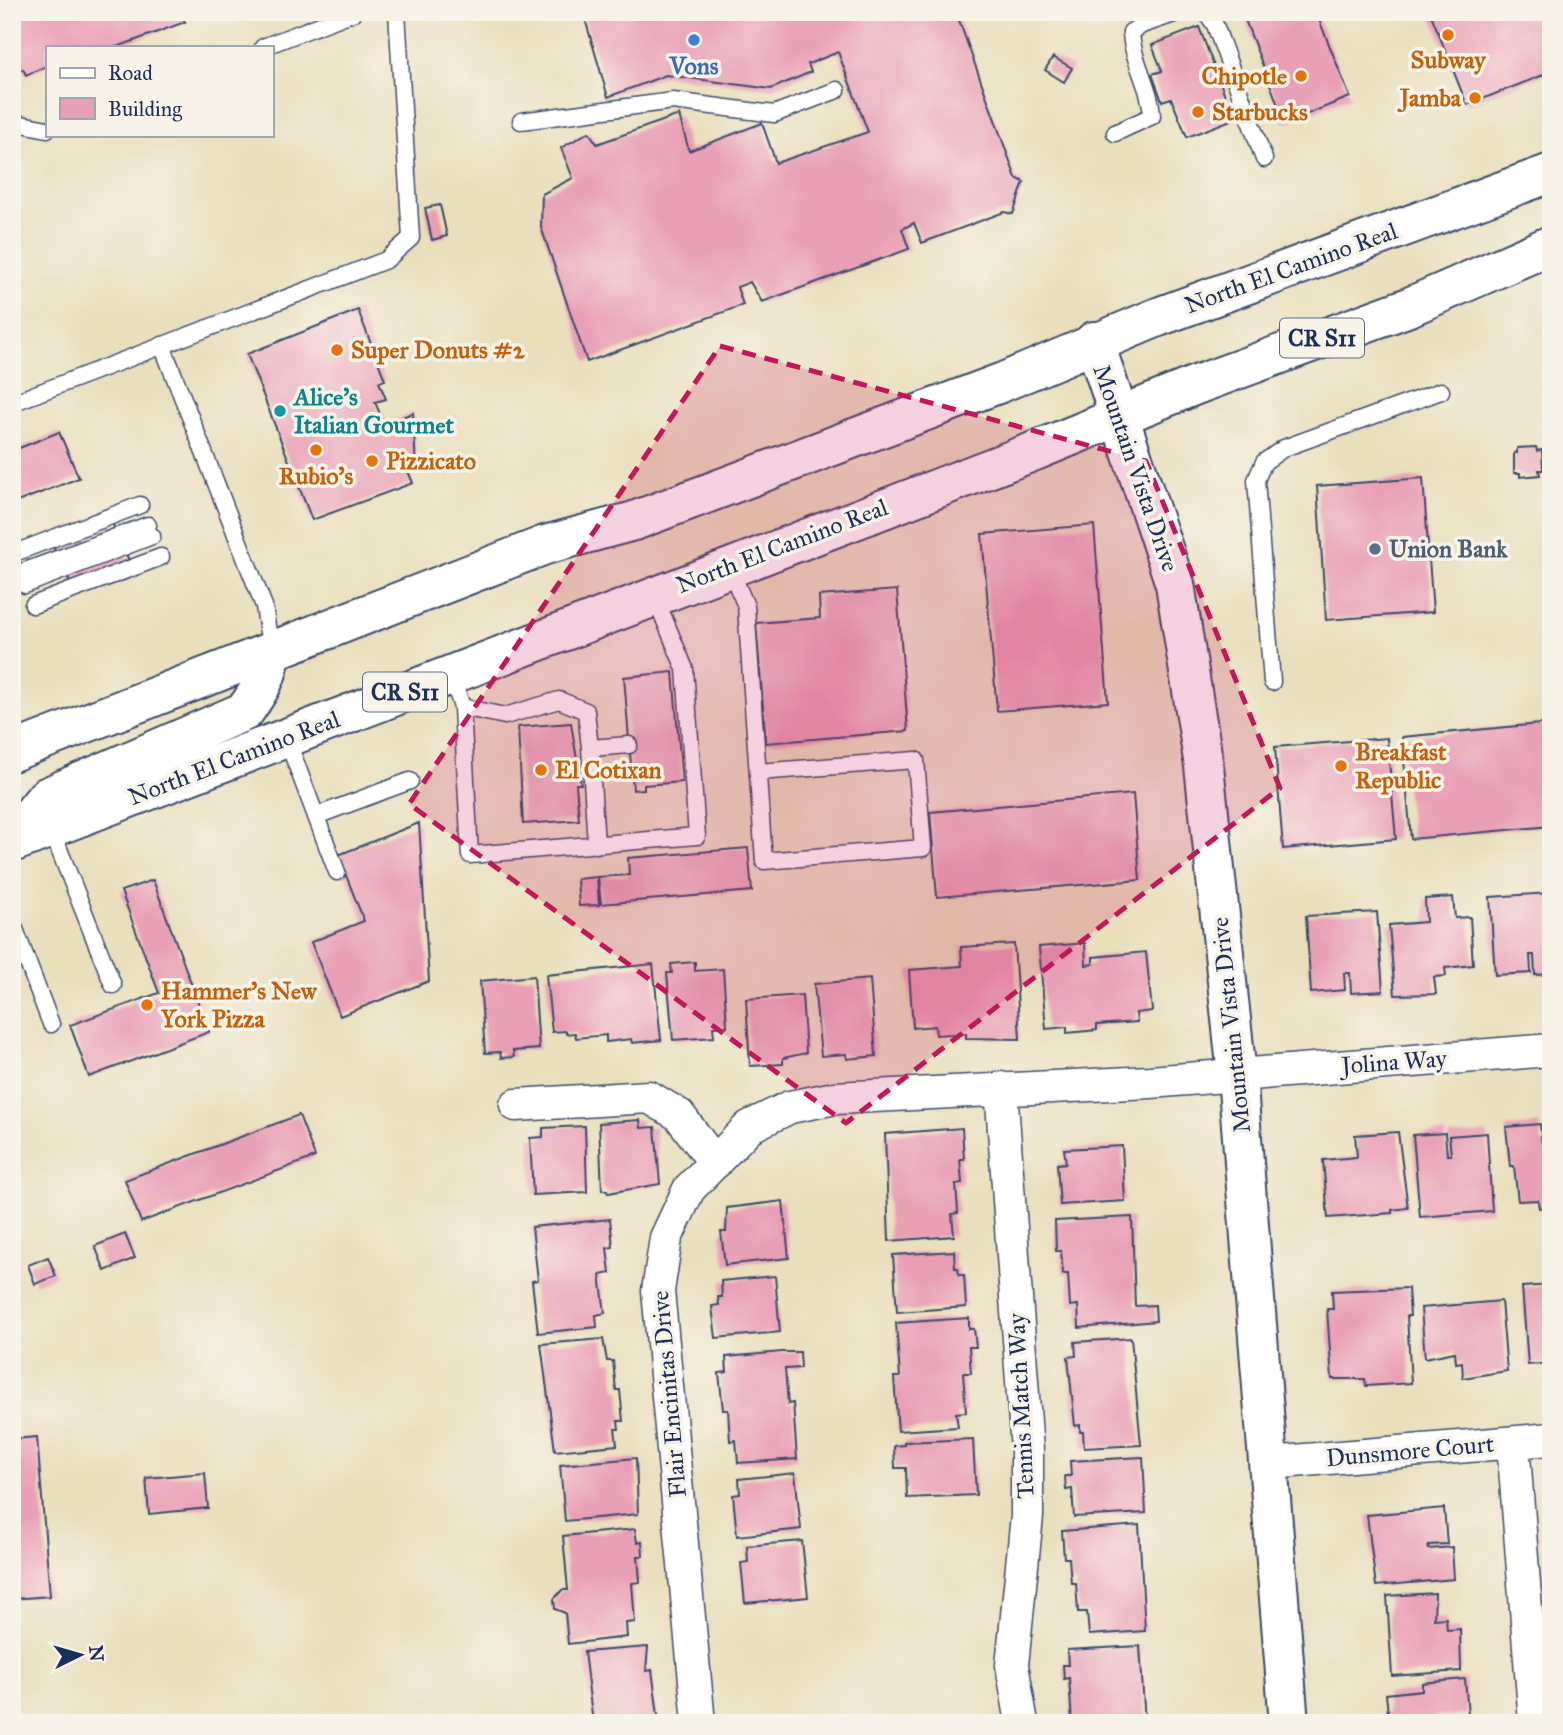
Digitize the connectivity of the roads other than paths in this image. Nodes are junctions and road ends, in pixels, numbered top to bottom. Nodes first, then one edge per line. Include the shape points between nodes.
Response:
1 (354, 12) edge
2 (397, 12) edge
3 (1180, 12) edge
4 (1206, 12) edge
5 (266, 46) edge
6 (837, 90) dead end
7 (521, 121) dead end
8 (12, 122) edge
9 (46, 129) edge
10 (1115, 133) dead end
11 (1264, 159) dead end
12 (1551, 173) edge
13 (1551, 245) edge
14 (1094, 341) junction
15 (162, 345) junction
16 (1441, 391) dead end
17 (12, 403) edge
18 (1118, 417) junction
19 (140, 505) dead end
20 (150, 531) dead end
21 (12, 554) edge
22 (161, 557) dead end
23 (729, 567) junction
24 (22, 579) dead end
25 (654, 595) junction
26 (33, 605) dead end
27 (271, 653) junction
28 (1272, 682) dead end
29 (457, 690) junction
30 (286, 737) junction
31 (629, 744) dead end
32 (590, 748) junction
33 (12, 752) edge
34 (758, 772) junction
35 (410, 781) dead end
36 (316, 816) junction
37 (51, 829) junction
38 (12, 841) edge
39 (596, 845) junction
40 (337, 873) dead end
41 (12, 921) edge
42 (113, 985) dead end
43 (51, 1024) dead end
44 (1551, 1050) edge
45 (1237, 1075) junction
46 (1001, 1088) junction
47 (516, 1105) dead end
48 (715, 1163) junction
49 (1551, 1440) edge
50 (1513, 1443) junction
51 (1270, 1463) junction
52 (699, 1723) edge
53 (1022, 1723) edge
54 (1289, 1723) edge
55 (1535, 1723) edge

1 - 5 lane
2 - 15 lane via 411,238 386,260
3 - 10 lane via 1131,32 1152,116
4 - 11 lane via 1215,25
6 - 7 lane via 774,114 673,102
8 - 9 lane
12 - 14 main road, North El Camino Real
13 - 18 main road, North El Camino Real / CR S11 via 1409,307
14 - 18 main road, Mountain Vista Drive
14 - 27 main road, North El Camino Real via 980,390 634,521 545,545
15 - 17 lane
15 - 27 lane via 264,606
16 - 28 lane via 1292,446 1264,462 1256,480
18 - 23 main road, North El Camino Real / CR S11
18 - 45 main road, Mountain Vista Drive via 1175,584 1204,766
19 - 21 lane
20 - 24 lane
22 - 26 lane
23 - 25 main road, North El Camino Real / CR S11
23 - 34 lane via 746,606
25 - 29 main road, North El Camino Real / CR S11
25 - 39 lane via 685,669 685,740 697,836
27 - 33 main road, North El Camino Real
27 - 38 main road via 264,684 245,711 46,797
29 - 30 main road, North El Camino Real / CR S11
29 - 32 lane via 505,716 559,700 586,711
29 - 39 lane via 470,855
30 - 36 lane
30 - 37 main road, North El Camino Real / CR S11
31 - 32 lane
32 - 39 lane
34 - 34 lane via 764,861 923,848 916,760
35 - 36 lane
36 - 40 lane
37 - 38 main road, North El Camino Real / CR S11
37 - 42 lane
41 - 43 lane
44 - 45 street, Jolina Way
45 - 46 street, Flair Encinitas Drive
45 - 51 main road, Mountain Vista Drive
46 - 48 street, Flair Encinitas Drive via 835,1098 790,1107 749,1127
46 - 53 street, Tennis Match Way via 1027,1451 1027,1516 1012,1665
47 - 48 street via 649,1097 679,1115
48 - 52 street, Flair Encinitas Drive via 689,1189 666,1238 658,1290
49 - 50 street, Dunsmore Court
50 - 51 street, Dunsmore Court
50 - 55 street
51 - 54 main road, Mountain Vista Drive

